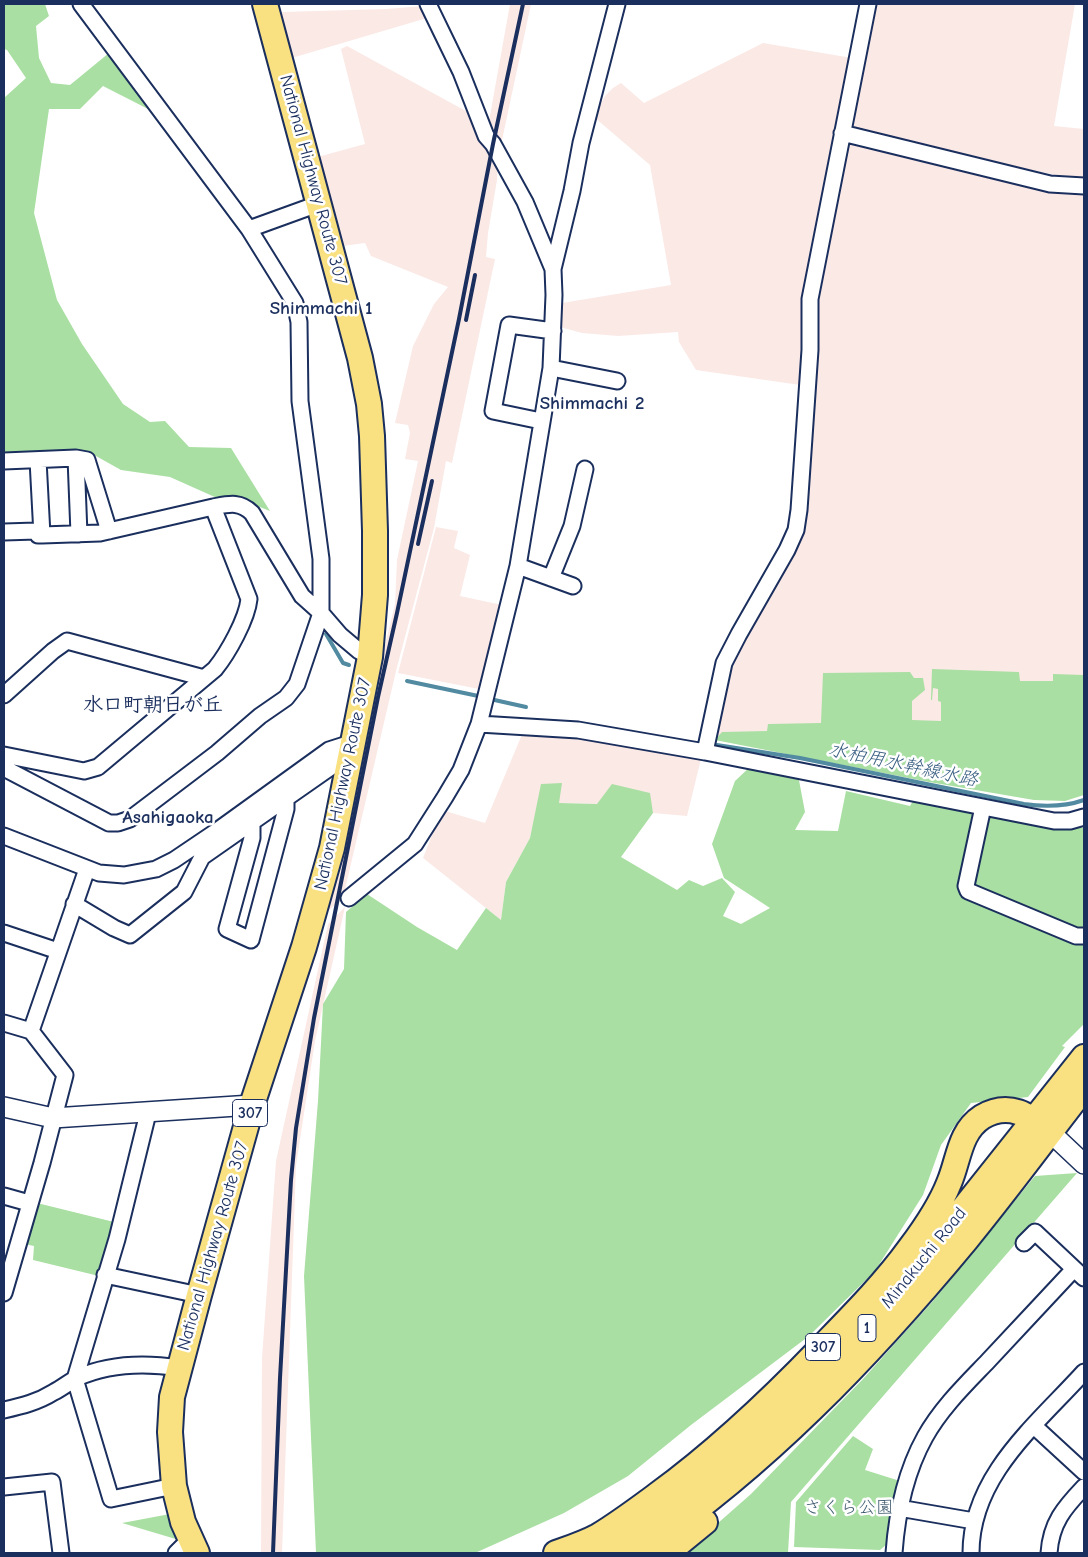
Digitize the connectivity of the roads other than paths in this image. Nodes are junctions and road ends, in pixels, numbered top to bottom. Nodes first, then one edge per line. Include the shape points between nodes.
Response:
1 (81, 4) edge
2 (265, 4) edge
3 (428, 4) edge
4 (617, 4) edge
5 (868, 4) edge
6 (842, 133) junction
7 (1084, 186) edge
8 (318, 204) junction
9 (249, 230) junction
10 (553, 269) junction
11 (553, 331) junction
12 (551, 368) junction
13 (617, 381) dead end
14 (541, 421) junction
15 (76, 458) junction
16 (38, 460) junction
17 (4, 461) edge
18 (585, 469) dead end
19 (213, 507) junction
20 (109, 531) junction
21 (4, 532) edge
22 (79, 534) junction
23 (42, 535) junction
24 (518, 566) junction
25 (551, 578) junction
26 (573, 586) dead end
27 (321, 614) junction
28 (370, 656) junction
29 (204, 678) junction
30 (4, 695) edge
31 (480, 724) junction
32 (354, 742) junction
33 (705, 752) junction
34 (4, 755) edge
35 (4, 768) edge
36 (286, 798) junction
37 (984, 807) junction
38 (1084, 817) edge
39 (252, 823) junction
40 (4, 836) edge
41 (86, 869) junction
42 (349, 898) dead end
43 (74, 904) junction
44 (4, 932) edge
45 (1084, 936) edge
46 (58, 951) junction
47 (4, 1023) edge
48 (31, 1031) junction
49 (1084, 1057) edge
50 (1084, 1088) edge
51 (252, 1105) junction
52 (4, 1107) edge
53 (148, 1113) junction
54 (53, 1118) junction
55 (1042, 1126) junction
56 (1084, 1164) edge
57 (4, 1196) edge
58 (30, 1203) junction
59 (1034, 1232) dead end
60 (7, 1270) edge
61 (1079, 1274) edge
62 (105, 1275) junction
63 (4, 1293) edge
64 (198, 1295) junction
65 (179, 1368) junction
66 (1084, 1372) edge
67 (75, 1379) junction
68 (4, 1410) edge
69 (796, 1425) junction
70 (1034, 1426) junction
71 (1084, 1472) edge
72 (174, 1486) junction
73 (1084, 1486) edge
74 (4, 1488) edge
75 (899, 1508) junction
76 (974, 1521) junction
77 (1049, 1547) edge
78 (188, 1548) edge
79 (61, 1553) edge
80 (556, 1553) edge
81 (604, 1553) edge
82 (636, 1553) edge
83 (667, 1553) edge
84 (894, 1553) edge
85 (971, 1553) edge
86 (1063, 1553) edge

1 - 9 street
2 - 8 highway, National Highway Route 307 / 307
3 - 10 street via 461,72 486,136 525,202
4 - 10 street
5 - 6 street
6 - 7 street via 1050,184
6 - 33 street via 810,299 810,350 796,530 724,663
8 - 9 street
8 - 28 highway, National Highway Route 307 / 307 via 360,358 372,436 376,595
9 - 27 street via 295,303 299,322 300,402 321,559
10 - 11 street
11 - 12 street
11 - 14 street via 509,325 493,411
12 - 13 street
12 - 14 street
14 - 24 street
15 - 16 street
15 - 20 street via 87,460
15 - 22 street
16 - 17 street
16 - 23 street
18 - 25 street via 572,526
19 - 20 street
19 - 27 street via 239,504 246,507 302,596
19 - 29 street via 249,599 248,610 222,661
20 - 22 street
21 - 23 street via 36,531
22 - 23 street
24 - 25 street
24 - 31 street
25 - 26 street
27 - 28 street via 340,635
27 - 35 street via 296,684 286,698 130,819 109,823
28 - 32 highway, National Highway Route 307 / 307
29 - 30 street via 67,642
29 - 34 street via 98,767 84,771
31 - 33 street via 578,730
31 - 42 street via 461,770 415,844
32 - 36 street via 338,762
32 - 41 street via 329,750 174,860 124,875 99,874
32 - 51 highway, National Highway Route 307 / 307 via 330,858
33 - 37 street
36 - 39 street
36 - 39 street via 286,809 251,940 227,929 252,838
37 - 38 street via 1054,821
37 - 45 street via 966,886 968,891 1076,936
39 - 43 street via 202,857 184,892 130,935
40 - 41 street
41 - 43 street
43 - 46 street
44 - 46 street
46 - 48 street
47 - 48 street
48 - 54 street via 65,1075
49 - 55 highway, Minakuchi Road / 1
50 - 55 highway, Minakuchi Road / 1
51 - 53 street
51 - 64 highway, National Highway Route 307 / 307
52 - 54 street
53 - 54 street
53 - 62 street
54 - 58 street
55 - 56 street
55 - 69 highway, Minakuchi Road / 1 via 966,1239 838,1384
55 - 80 highway, 307 via 1026,1114 1004,1110 981,1118 962,1139 949,1183 932,1216 909,1249 852,1317 784,1387 726,1441 645,1504 597,1536
55 - 81 highway, Minakuchi Road / 1 via 838,1360 735,1456 683,1499
57 - 58 street
58 - 60 street
59 - 61 street
60 - 63 street
61 - 75 street via 959,1391 934,1422 912,1465
62 - 64 street
62 - 67 street
64 - 65 highway, National Highway Route 307 / 307
65 - 67 street via 126,1366 95,1371
65 - 72 highway, National Highway Route 307 / 307 via 172,1397 170,1432
66 - 70 street
67 - 68 street via 36,1402
67 - 72 street via 111,1499
69 - 82 highway, Minakuchi Road / 1 via 727,1485
69 - 83 highway via 784,1446 706,1521
70 - 71 street
70 - 76 street via 997,1469
72 - 78 highway, National Highway Route 307 / 307
73 - 77 street via 1056,1522
74 - 79 street via 52,1482
75 - 76 street
75 - 84 street
76 - 85 street
77 - 86 street

